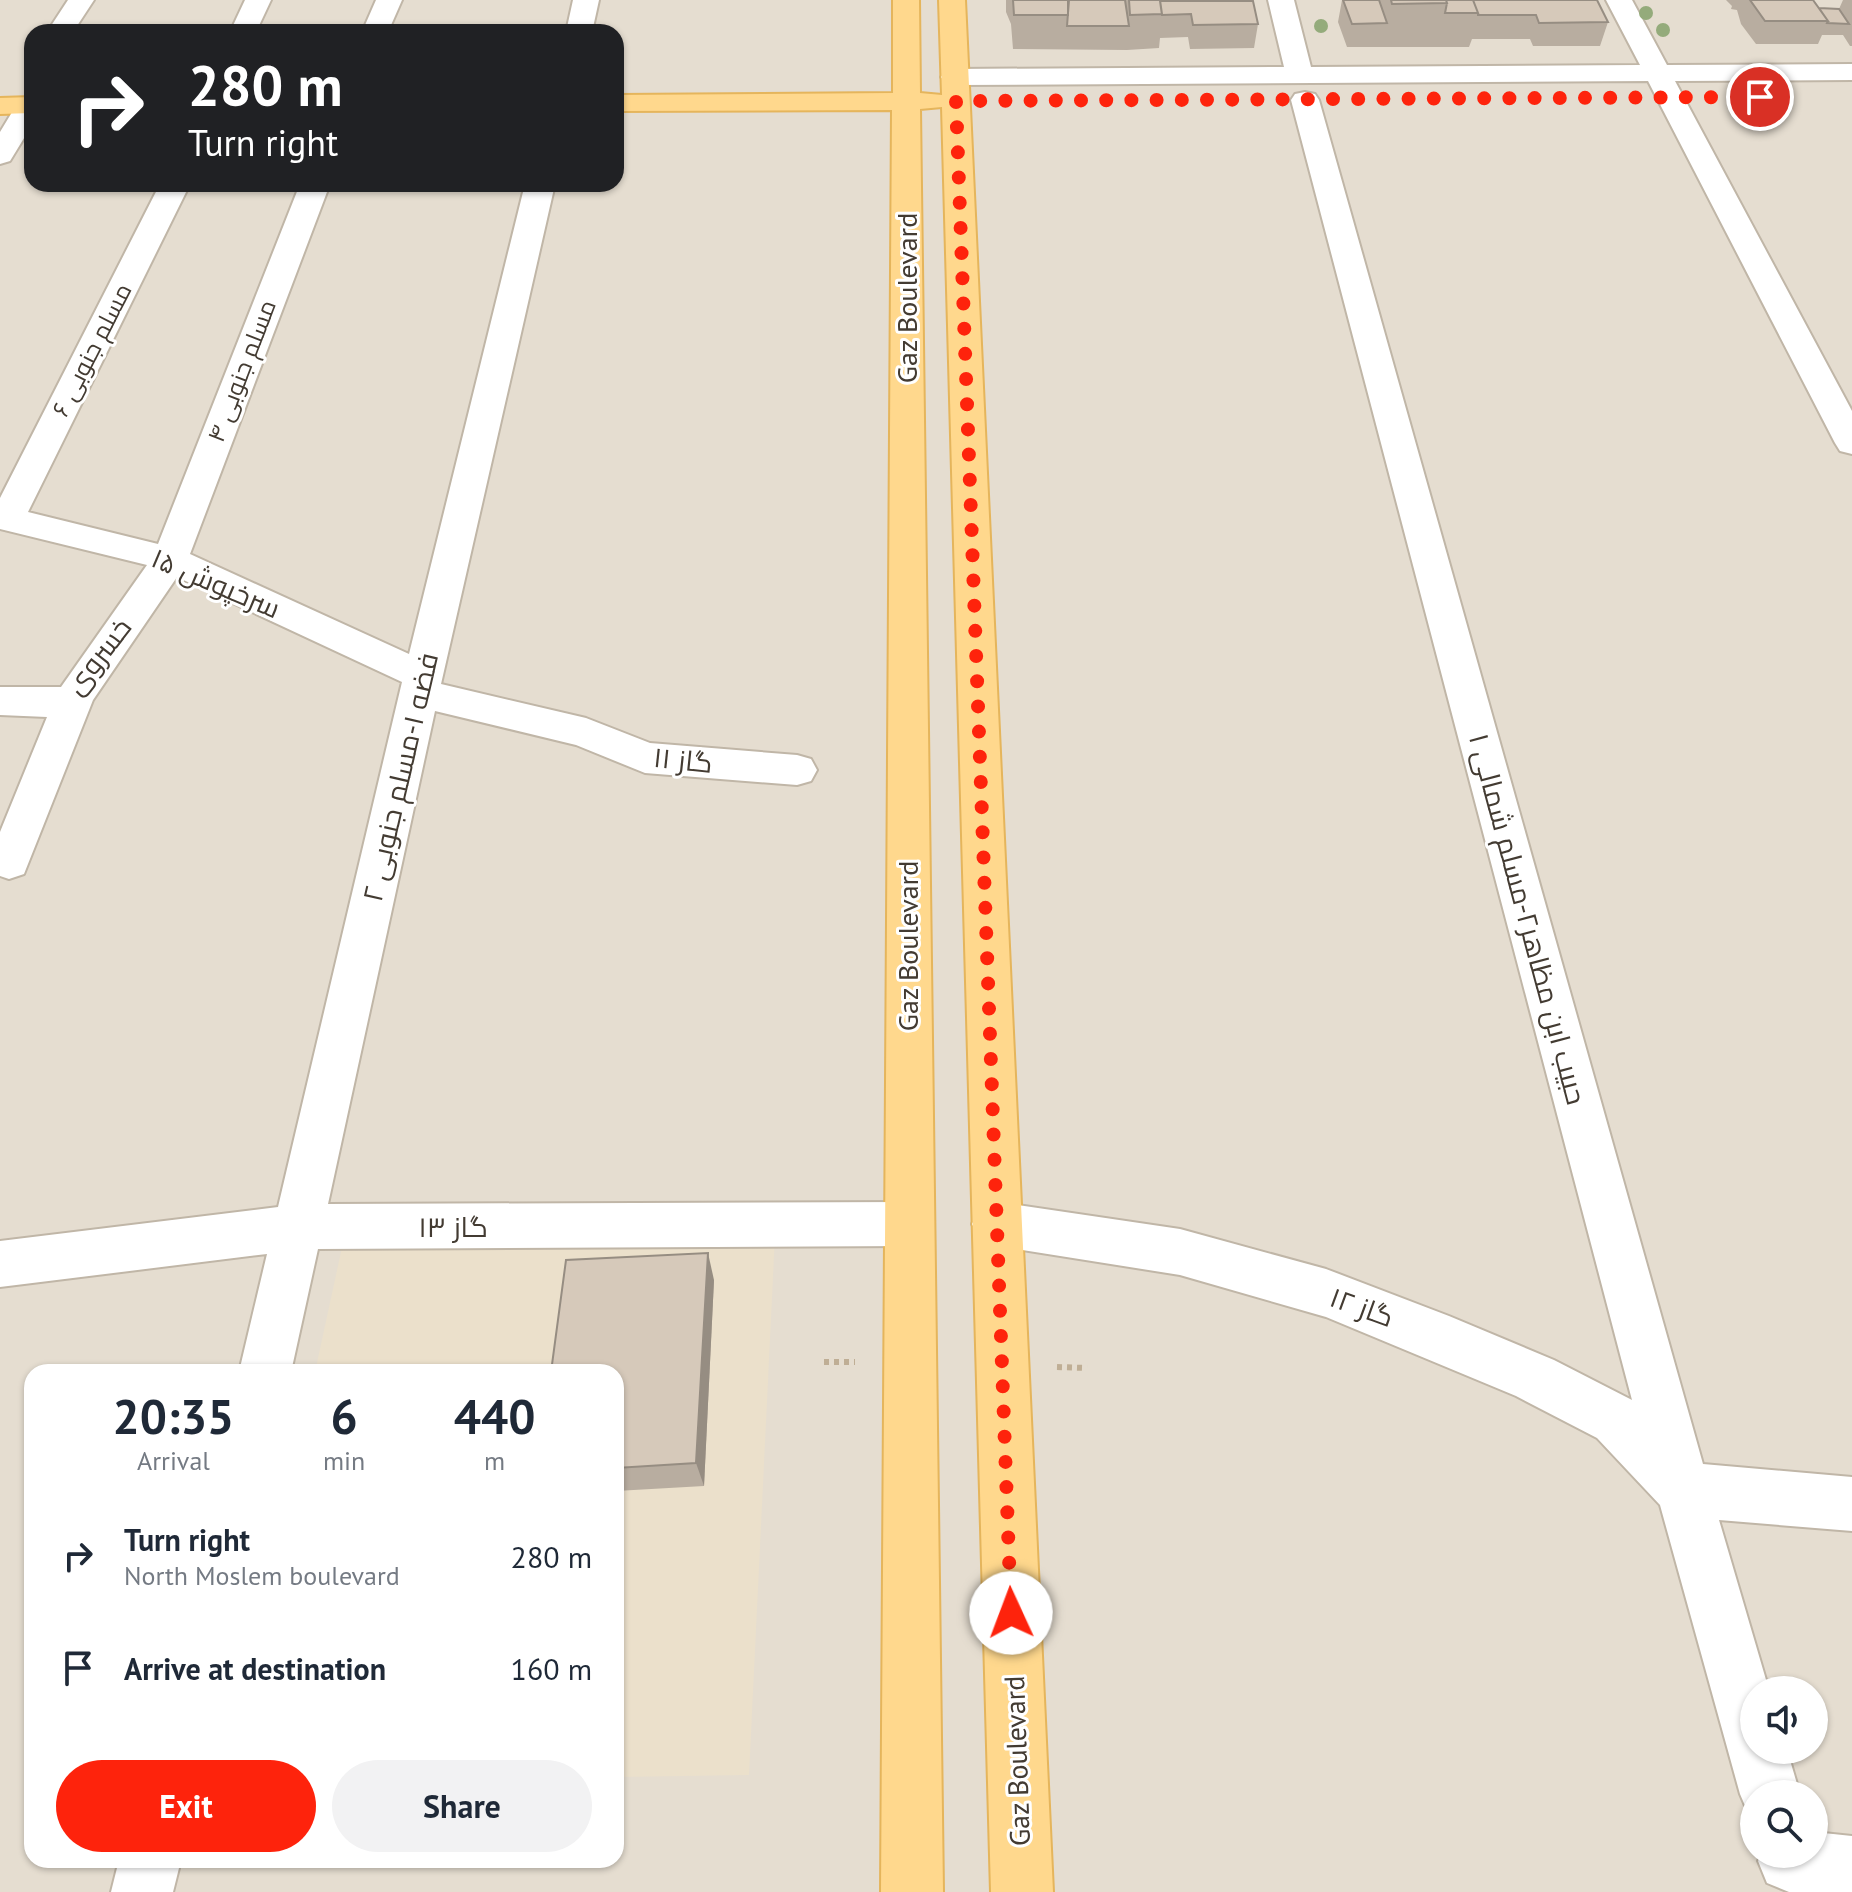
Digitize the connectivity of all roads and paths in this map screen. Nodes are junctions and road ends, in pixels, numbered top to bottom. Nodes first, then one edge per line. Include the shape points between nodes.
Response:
1 (81, 0) edge
2 (258, 0) edge
3 (389, 0) edge
4 (586, 0) edge
5 (906, 0) edge
6 (952, 0) edge
7 (1281, 0) edge
8 (1619, 0) edge
9 (65, 24) edge
10 (247, 24) edge
11 (378, 24) edge
12 (581, 24) edge
13 (1852, 72) edge
14 (624, 78) edge
15 (1663, 86) junction
16 (1302, 88) junction
17 (955, 89) junction
18 (906, 90) junction
19 (24, 92) edge
20 (1852, 97) edge
21 (24, 99) edge
22 (624, 103) edge
23 (0, 106) edge
24 (0, 155) edge
25 (171, 192) edge
26 (312, 192) edge
27 (538, 192) edge
28 (1852, 443) edge
29 (4, 517) edge
30 (170, 559) junction
31 (421, 684) junction
32 (75, 697) junction
33 (0, 701) edge
34 (797, 770) dead end
35 (9, 862) dead end
36 (909, 1224) junction
37 (997, 1224) junction
38 (300, 1227) junction
39 (0, 1264) edge
40 (267, 1364) edge
41 (1683, 1490) junction
42 (1852, 1504) edge
43 (1740, 1689) edge
44 (1852, 1867) edge
45 (148, 1868) edge
46 (1791, 1869) edge
47 (142, 1892) edge
48 (912, 1892) edge
49 (1022, 1892) edge

1 - 9 street
2 - 10 street
3 - 11 street
4 - 12 street
5 - 18 main road, Gaz Boulevard
6 - 17 main road, Gaz Boulevard
7 - 16 street, حبیب ابن مظاهر۲-مسلم شمالی ۱
8 - 15 street
13 - 15 street
14 - 18 main road
15 - 16 street
15 - 20 street
15 - 28 street
16 - 17 street
16 - 41 street, حبیب ابن مظاهر۲-مسلم شمالی ۱
17 - 18 main road
17 - 37 main road, Gaz Boulevard
18 - 22 main road
18 - 36 main road, Gaz Boulevard
19 - 23 main road
21 - 24 street
25 - 29 street, مسلم جنوبی ۶
26 - 30 street, مسلم جنوبی ۴
27 - 31 street, فضه ۱-مسلم جنوبی ۲
29 - 30 street, سرخپوش ۱۵
30 - 31 street, سرخپوش ۱۵
30 - 32 street, خسروی
31 - 34 street, گاز ۱۱ via 586,733 645,758
31 - 38 street, فضه ۱-مسلم جنوبی ۲
32 - 33 street, خسروی via 58,703
32 - 35 street
36 - 38 street, گاز ۱۳
36 - 48 main road, Gaz Boulevard
37 - 41 street, گاز ۱۲ via 1180,1252 1326,1293 1431,1333 1616,1420
37 - 49 main road, Gaz Boulevard
38 - 39 street, گاز ۱۳
38 - 40 street, فضه ۱-مسلم جنوبی ۲
41 - 42 street
41 - 43 street, حبیب ابن مظاهر۲-مسلم شمالی ۱
44 - 46 street
45 - 47 street

